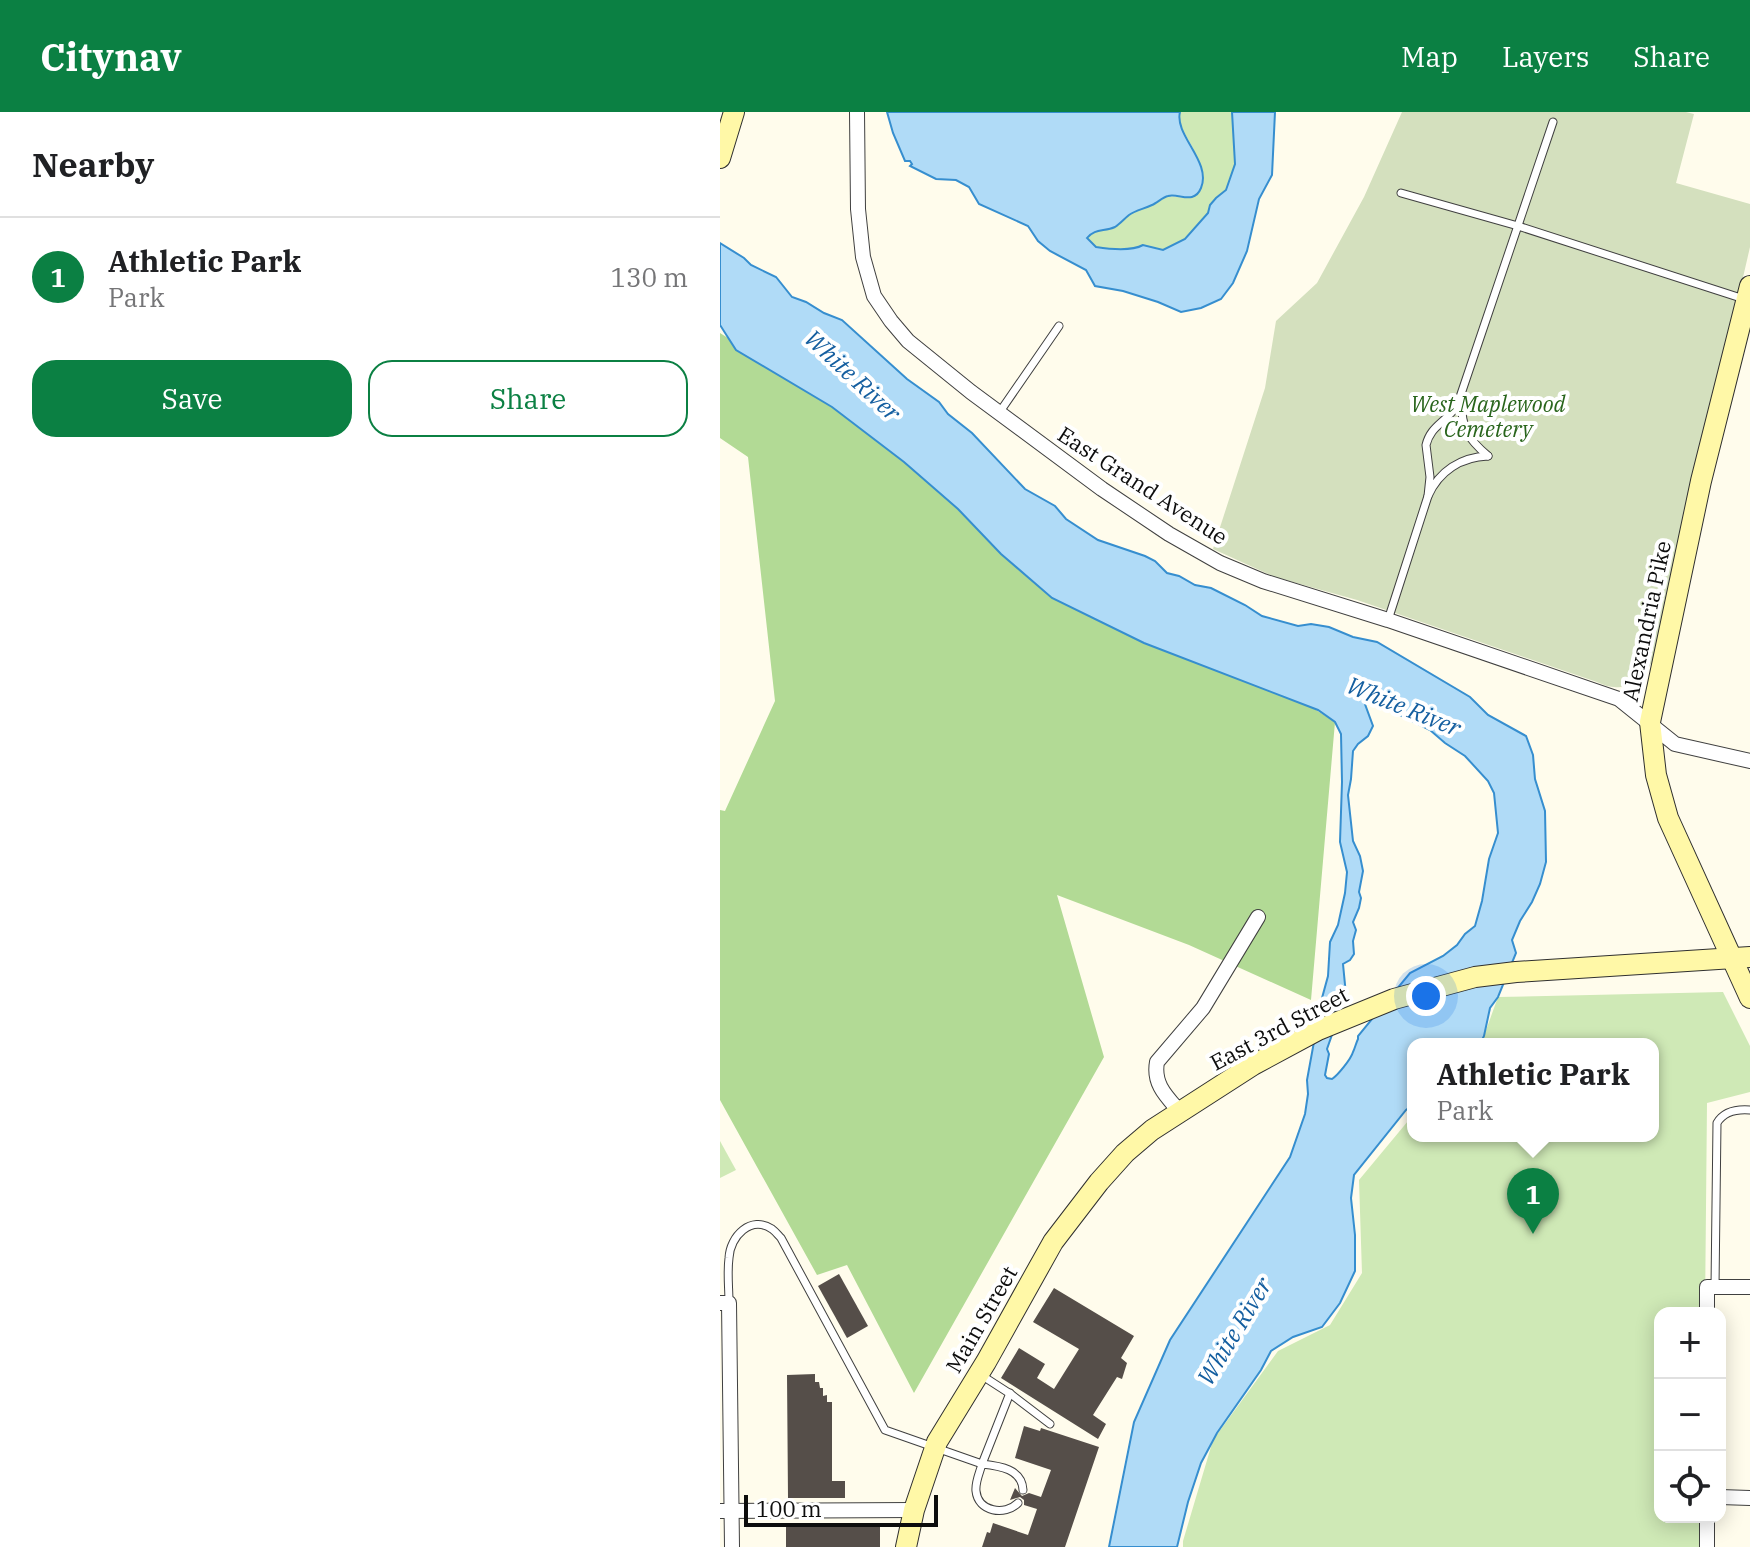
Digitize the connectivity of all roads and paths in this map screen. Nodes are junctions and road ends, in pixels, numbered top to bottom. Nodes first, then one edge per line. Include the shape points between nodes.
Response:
1 (734, 112) edge
2 (857, 117) edge
3 (1553, 122) dead end
4 (720, 158) edge
5 (1401, 193) dead end
6 (1518, 226) junction
7 (1748, 293) edge
8 (1059, 326) dead end
9 (1460, 397) junction
10 (999, 413) junction
11 (1428, 496) junction
12 (1388, 620) junction
13 (1650, 722) junction
14 (1750, 761) edge
15 (1258, 917) dead end
16 (1741, 958) edge
17 (1750, 998) edge
18 (1750, 1110) edge
19 (1180, 1112) junction
20 (1141, 1140) joint
21 (1711, 1287) junction
22 (1750, 1287) edge
23 (725, 1303) edge
24 (1708, 1307) edge
25 (725, 1356) edge
26 (979, 1373) junction
27 (1010, 1393) junction
28 (1050, 1424) dead end
29 (936, 1447) junction
30 (982, 1464) junction
31 (1023, 1490) dead end
32 (1726, 1497) edge
33 (1750, 1498) edge
34 (1018, 1503) dead end
35 (914, 1510) junction
36 (725, 1511) edge
37 (1707, 1523) edge
38 (732, 1547) edge
39 (906, 1547) edge
40 (1707, 1547) edge

1 - 4 main road
2 - 10 street, East Grand Avenue via 858,209 874,296 908,341
3 - 6 lane
5 - 6 lane
6 - 7 lane
6 - 9 lane
7 - 13 main road, Alexandria Pike
8 - 10 lane
9 - 11 lane via 1427,439
9 - 11 lane via 1461,418 1471,441 1488,456 1450,468
10 - 12 street, East Grand Avenue via 1102,489 1220,563
11 - 12 lane
12 - 13 street, East Grand Avenue via 1619,699
13 - 14 street, East Grand Avenue via 1675,744
13 - 16 main road, Alexandria Pike via 1668,818
15 - 19 street via 1203,1008 1157,1062 1160,1089
16 - 17 main road, Alexandria Pike
16 - 19 main road, East 3rd Street via 1475,977 1394,999 1318,1030
18 - 21 lane via 1731,1111 1717,1123
19 - 20 main road, East 3rd Street
20 - 26 main road, Main Street via 1099,1182 1053,1242
21 - 22 street
21 - 24 street
23 - 25 street
23 - 29 lane via 729,1256 737,1235 746,1226 772,1229 885,1430
25 - 36 street
26 - 27 lane
26 - 29 main road, Main Street
27 - 28 lane
27 - 30 lane
29 - 30 lane
29 - 35 main road, Main Street
30 - 31 lane via 1018,1476
30 - 34 lane via 976,1490 980,1501 1003,1512
32 - 33 street
35 - 36 street
35 - 39 main road, Main Street
36 - 38 street
37 - 40 street

